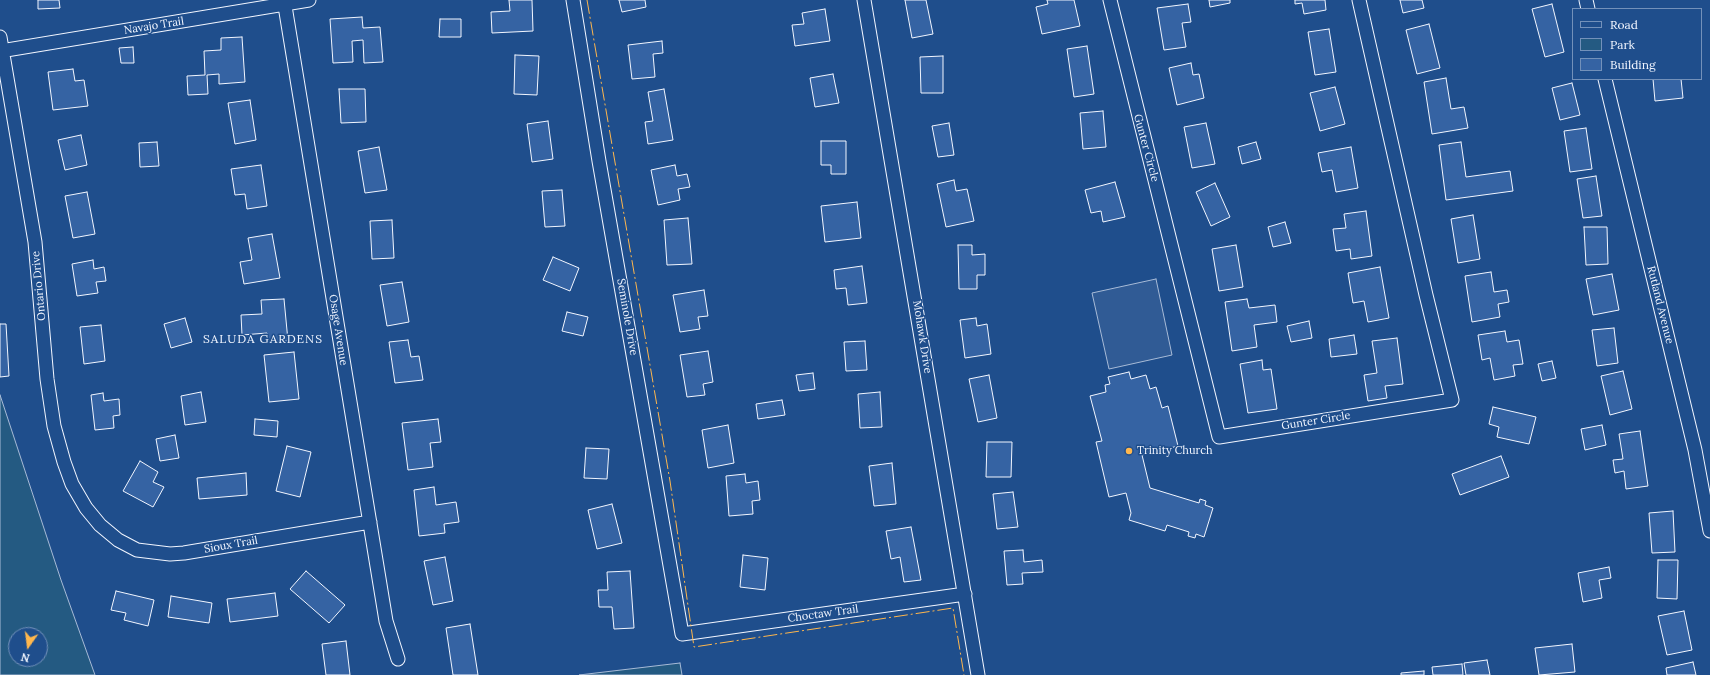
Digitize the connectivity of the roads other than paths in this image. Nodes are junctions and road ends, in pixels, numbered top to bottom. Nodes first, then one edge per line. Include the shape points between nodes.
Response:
1 (309, 0) edge
2 (573, 0) edge
3 (864, 0) edge
4 (1110, 0) edge
5 (1359, 0) edge
6 (284, 2) edge
7 (0, 37) edge
8 (1, 51) edge
9 (1605, 80) edge
10 (370, 522) junction
11 (100, 525) joint
12 (1710, 531) edge
13 (964, 594) junction
14 (682, 634) joint
15 (398, 659) dead end
16 (978, 675) edge

1 - 6 street, Navajo Trail
2 - 14 street, Seminole Drive
3 - 13 street, Mohawk Drive
4 - 5 street, Gunter Circle via 1219,437 1452,400
6 - 8 street, Navajo Trail
6 - 10 street, Osage Avenue
7 - 8 street, Ontario Drive
8 - 11 street, Ontario Drive via 35,242 47,379 54,426 72,484
9 - 12 street, Rutland Avenue via 1695,450
10 - 11 street, Sioux Trail via 170,554 137,550 118,540
10 - 15 street, Osage Avenue via 386,621
13 - 14 street, Choctaw Trail
13 - 16 street, Mohawk Drive

